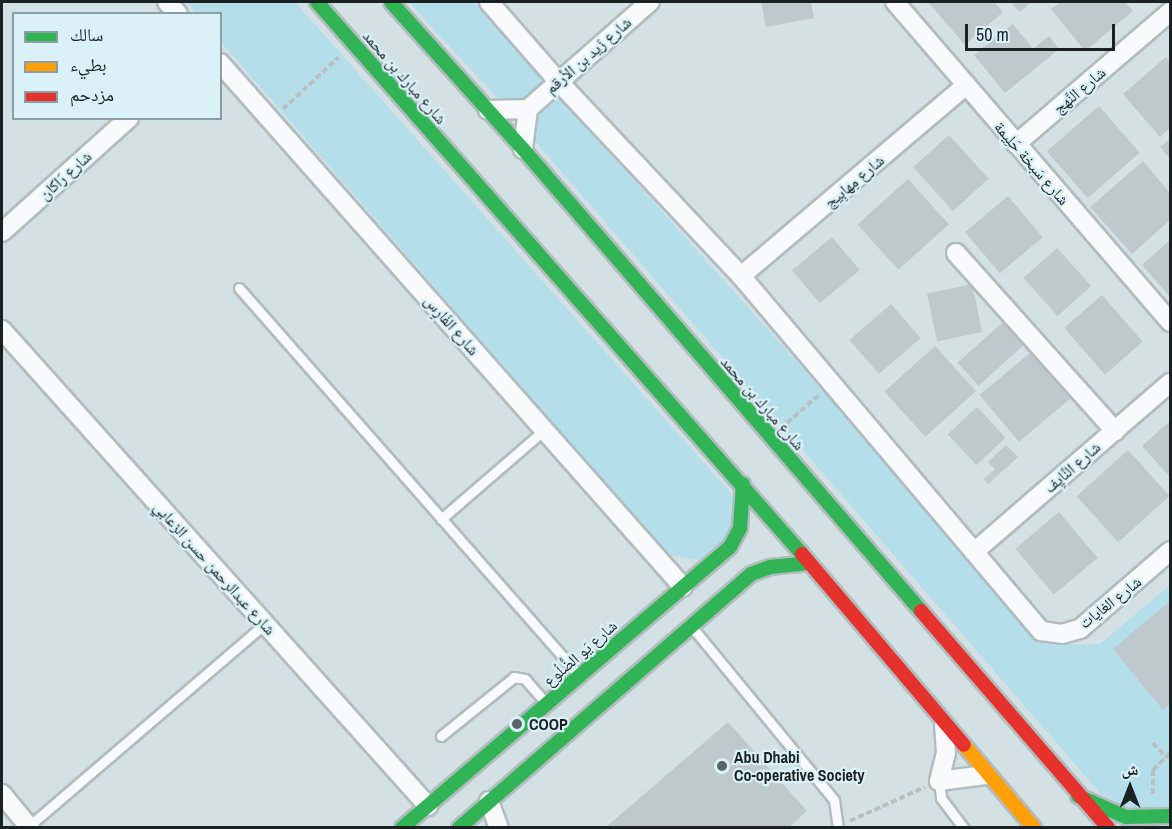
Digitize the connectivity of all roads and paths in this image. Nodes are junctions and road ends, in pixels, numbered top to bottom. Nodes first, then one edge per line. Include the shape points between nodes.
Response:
1 (317, 2) edge
2 (391, 2) edge
3 (489, 2) edge
4 (650, 2) edge
5 (895, 2) edge
6 (1170, 12) edge
7 (354, 44) junction
8 (222, 65) edge
9 (557, 80) junction
10 (966, 85) junction
11 (528, 109) junction
12 (488, 110) junction
13 (127, 120) edge
14 (271, 120) junction
15 (1016, 144) junction
16 (523, 149) junction
17 (2, 232) edge
18 (956, 253) dead end
19 (741, 276) junction
20 (239, 288) dead end
21 (1170, 322) edge
22 (2, 330) edge
23 (832, 383) junction
24 (1170, 383) edge
25 (544, 429) junction
26 (1115, 430) junction
27 (771, 437) junction
28 (743, 484) junction
29 (441, 519) junction
30 (1170, 551) edge
31 (974, 552) junction
32 (809, 563) junction
33 (683, 587) junction
34 (265, 624) junction
35 (691, 626) junction
36 (579, 676) junction
37 (547, 704) junction
38 (944, 725) junction
39 (441, 736) dead end
40 (1153, 743) dead end
41 (1170, 753) edge
42 (1166, 757) junction
43 (986, 775) junction
44 (939, 781) junction
45 (2, 794) edge
46 (1078, 795) junction
47 (1153, 800) dead end
48 (489, 801) junction
49 (428, 806) junction
50 (1170, 816) edge
51 (30, 827) edge
52 (838, 827) edge
53 (402, 828) edge
54 (459, 828) edge
55 (499, 828) edge
56 (964, 828) edge
57 (1034, 828) edge
58 (1108, 828) edge

1 - 7 main road, شارع مبارك بن محمد
2 - 12 main road, شارع مبارك بن محمد
3 - 9 street
4 - 9 street, شارع زَيد بن الأرقم
5 - 10 street, شارع سَبخة حَلِيمة
6 - 15 street, شارع النَّهج
7 - 14 path
7 - 28 main road, شارع مبارك بن محمد
8 - 14 street, شارع الفَارِس
9 - 11 street, شارع زَيد بن الأرقم
9 - 19 street
10 - 15 street, شارع سَبخة حَلِيمة
10 - 19 street, شارع مِهابِيج
11 - 12 street
11 - 16 street
12 - 16 main road, شارع مبارك بن محمد
13 - 17 street, شارع رَاكان
14 - 25 street, شارع الفَارِس
15 - 21 street, شارع سَبخة حَلِيمة
16 - 27 main road, شارع مبارك بن محمد
18 - 26 street
19 - 23 street
20 - 29 lane
22 - 34 street, شارع عبدالرحمن حسن الزعابي
23 - 27 path
23 - 31 street
24 - 26 street, شارع النَّايِف
25 - 29 lane
25 - 33 street, شارع الفَارِس
26 - 31 street, شارع النَّايِف
27 - 46 main road, شارع مبارك بن محمد
28 - 32 main road, شارع مبارك بن محمد
28 - 33 main road, شارع يَو الضُّلُوع via 742,517 735,538
29 - 36 lane
30 - 31 street, شارع الغايات via 1080,629 1062,634 1041,631
32 - 35 main road via 760,569
32 - 38 main road, شارع مبارك بن محمد
33 - 36 main road, شارع يَو الضُّلُوع
34 - 49 street, شارع عبدالرحمن حسن الزعابي
34 - 51 lane
35 - 48 main road
35 - 52 lane via 834,800
36 - 37 main road, شارع يَو الضُّلُوع
37 - 39 lane via 525,679 514,677
37 - 49 main road, شارع يَو الضُّلُوع
38 - 43 main road, شارع مبارك بن محمد
38 - 44 street via 946,753
40 - 42 path
41 - 42 path
42 - 47 path via 1153,770
43 - 44 street
43 - 57 main road, شارع مبارك بن محمد
44 - 52 path
44 - 56 lane via 941,798
45 - 51 street
46 - 50 main road via 1126,817
46 - 58 main road, شارع مبارك بن محمد
48 - 54 main road
48 - 55 street
49 - 53 main road, شارع يَو الضُّلُوع

